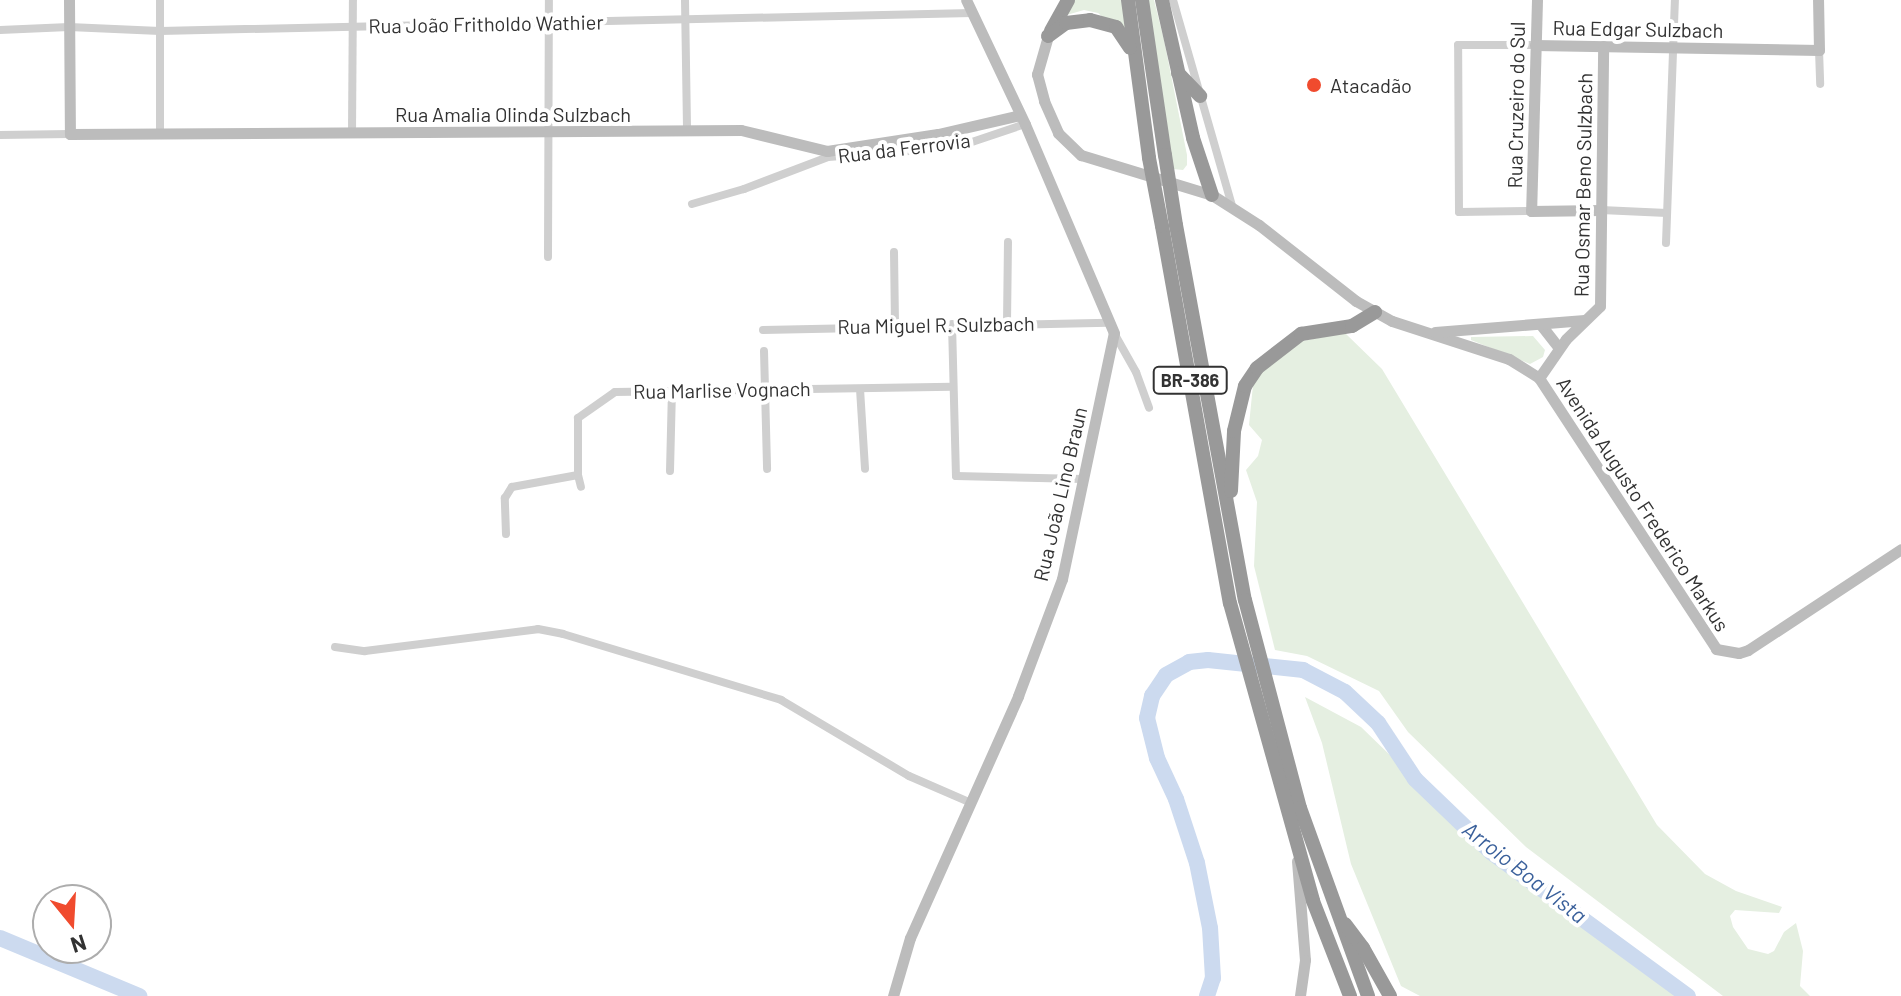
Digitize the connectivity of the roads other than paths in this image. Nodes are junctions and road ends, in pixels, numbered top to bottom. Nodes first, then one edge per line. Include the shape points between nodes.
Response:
1 (69, 0) edge
2 (160, 0) edge
3 (353, 0) edge
4 (549, 0) edge
5 (685, 0) edge
6 (966, 0) edge
7 (1068, 0) edge
8 (1128, 0) edge
9 (1142, 0) edge
10 (1162, 0) edge
11 (1173, 0) edge
12 (1537, 0) edge
13 (1675, 0) edge
14 (1818, 0) edge
15 (972, 13) junction
16 (685, 21) junction
17 (549, 22) junction
18 (69, 27) junction
19 (353, 27) junction
20 (0, 30) edge
21 (160, 31) junction
22 (1048, 36) junction
23 (1535, 45) junction
24 (1603, 46) junction
25 (1674, 48) junction
26 (1819, 50) junction
27 (1134, 55) junction
28 (1178, 73) junction
29 (1820, 84) dead end
30 (1200, 96) junction
31 (1022, 120) junction
32 (687, 131) junction
33 (352, 132) junction
34 (160, 133) junction
35 (547, 133) junction
36 (70, 134) junction
37 (0, 135) edge
38 (828, 154) junction
39 (1157, 156) junction
40 (1212, 195) junction
41 (692, 204) dead end
42 (1232, 206) junction
43 (1601, 210) junction
44 (1531, 211) junction
45 (1667, 213) junction
46 (1169, 226) junction
47 (1008, 242) dead end
48 (1666, 243) dead end
49 (894, 252) dead end
50 (548, 257) dead end
51 (1381, 315) junction
52 (1586, 320) junction
53 (1007, 323) junction
54 (952, 324) junction
55 (895, 325) junction
56 (1541, 325) junction
57 (1111, 328) junction
58 (763, 330) dead end
59 (1429, 332) junction
60 (1559, 348) junction
61 (764, 351) dead end
62 (1539, 378) junction
63 (952, 387) junction
64 (860, 389) junction
65 (672, 391) junction
66 (766, 391) junction
67 (1149, 408) dead end
68 (767, 469) dead end
69 (865, 469) dead end
70 (670, 471) dead end
71 (578, 475) junction
72 (1083, 479) junction
73 (581, 487) dead end
74 (1230, 515) junction
75 (506, 534) dead end
76 (1901, 549) edge
77 (335, 647) dead end
78 (1277, 752) junction
79 (969, 802) junction
80 (1295, 841) junction
81 (1335, 911) junction
82 (893, 996) edge
83 (1300, 996) edge
84 (1350, 996) edge
85 (1368, 996) edge
86 (1390, 996) edge

1 - 18 street
2 - 21 street
3 - 19 street
4 - 17 street
5 - 16 street
6 - 15 street
7 - 22 highway
8 - 27 highway, BR-386
9 - 39 highway, BR-386
10 - 28 highway
11 - 30 street
12 - 23 street, Rua Cruzeiro do Sul
13 - 25 street
14 - 26 street
15 - 16 street, Rua João Fritholdo Wathier
15 - 31 street
16 - 17 street, Rua João Fritholdo Wathier
16 - 32 street
17 - 19 street, Rua João Fritholdo Wathier
17 - 35 street
18 - 20 street, Rua João Fritholdo Wathier
18 - 21 street, Rua João Fritholdo Wathier
18 - 36 street
19 - 21 street, Rua João Fritholdo Wathier
19 - 33 street
21 - 34 street
22 - 27 highway via 1074,20 1098,21 1116,27
22 - 40 street, Avenida Augusto Frederico Markus via 1037,74 1049,117 1070,146 1103,165
23 - 24 street, Rua Edgar Sulzbach
23 - 44 street, Rua Cruzeiro do Sul
23 - 44 street, Rua Edgar Sulzbach via 1458,45 1459,212
24 - 25 street, Rua Edgar Sulzbach
24 - 43 street, Rua Osmar Beno Sulzbach
25 - 26 street, Rua Edgar Sulzbach
25 - 45 street
26 - 29 street
27 - 39 highway, BR-386
28 - 30 highway
28 - 40 highway
30 - 42 street
31 - 38 street, Rua Amalia Olinda Sulzbach
31 - 57 street
32 - 35 street, Rua Amalia Olinda Sulzbach
32 - 38 street, Rua Amalia Olinda Sulzbach via 741,130
33 - 34 street, Rua Amalia Olinda Sulzbach
33 - 35 street, Rua Amalia Olinda Sulzbach
34 - 36 street, Rua Amalia Olinda Sulzbach
35 - 50 street
36 - 37 street, Rua Amalia Olinda Sulzbach
38 - 41 street, Rua da Ferrovia
39 - 46 highway, BR-386, bridge
40 - 42 street, Avenida Augusto Frederico Markus
42 - 51 street, Avenida Augusto Frederico Markus
43 - 44 street
43 - 45 street
43 - 52 street, Rua Osmar Beno Sulzbach via 1600,306
45 - 48 street
46 - 74 highway, BR-386
46 - 78 highway, BR-386 via 1230,603
47 - 53 street
49 - 55 street
51 - 59 street, Avenida Augusto Frederico Markus
51 - 74 highway via 1352,326 1301,334 1257,368 1245,386 1234,431
52 - 56 street
52 - 60 street
53 - 54 street, Rua Miguel R. Sulzbach
53 - 57 street, Rua Miguel R. Sulzbach
54 - 55 street, Rua Miguel R. Sulzbach
54 - 63 street
55 - 58 street, Rua Miguel R. Sulzbach
56 - 59 street
56 - 60 street
57 - 67 street
57 - 72 street, Rua João Lino Braun
59 - 62 street, Avenida Augusto Frederico Markus via 1509,359
60 - 62 street
61 - 66 street
62 - 76 street, Avenida Augusto Frederico Markus via 1716,649 1748,650
63 - 64 street, Rua Marlise Vognach
63 - 72 street via 956,476
64 - 66 street, Rua Marlise Vognach
64 - 69 street
65 - 66 street, Rua Marlise Vognach
65 - 70 street
65 - 71 street, Rua Marlise Vognach via 615,392 578,418
66 - 68 street
71 - 73 street
71 - 75 street via 512,487 503,510
72 - 79 street, Rua João Lino Braun via 1062,579 1018,696
74 - 78 highway, BR-386
77 - 79 street via 365,651 538,629 563,634 781,700 909,776
78 - 80 highway, BR-386
78 - 81 highway, BR-386
79 - 82 street, Rua João Lino Braun via 910,938
80 - 83 street via 1305,960
80 - 84 highway, BR-386
81 - 85 highway, BR-386
81 - 86 highway

